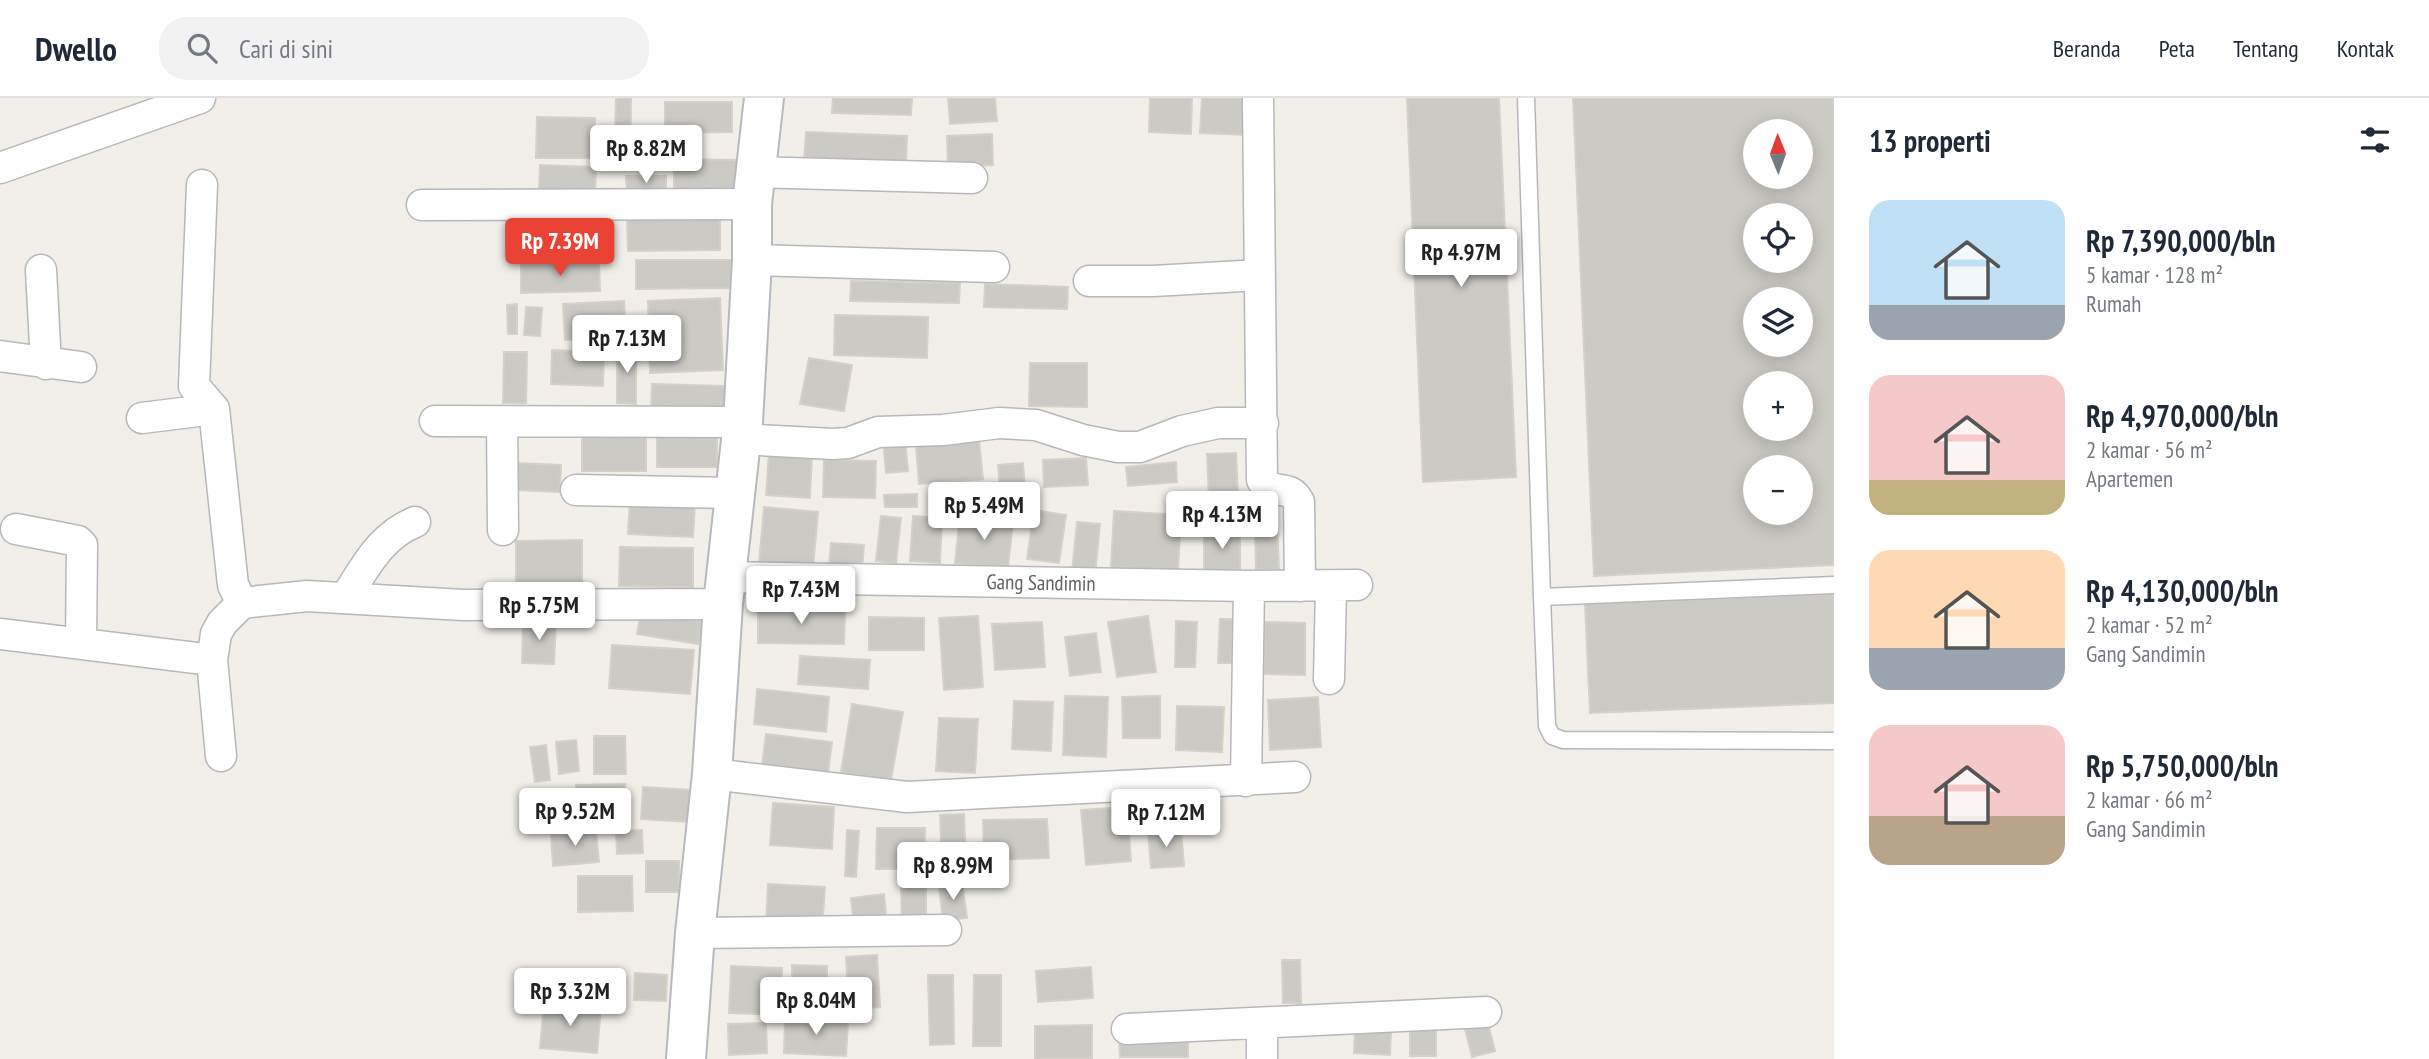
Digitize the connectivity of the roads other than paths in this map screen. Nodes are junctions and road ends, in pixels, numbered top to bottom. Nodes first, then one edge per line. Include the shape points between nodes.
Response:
1 (200, 98) edge
2 (764, 98) edge
3 (1258, 98) edge
4 (1526, 98) edge
5 (0, 168) edge
6 (972, 178) dead end
7 (202, 185) dead end
8 (754, 188) junction
9 (422, 205) dead end
10 (752, 260) junction
11 (994, 267) dead end
12 (41, 270) dead end
13 (1260, 275) junction
14 (1089, 281) dead end
15 (0, 356) edge
16 (46, 364) junction
17 (81, 367) dead end
18 (214, 410) junction
19 (142, 418) dead end
20 (435, 421) dead end
21 (502, 422) junction
22 (1263, 423) junction
23 (741, 430) junction
24 (576, 490) dead end
25 (733, 493) junction
26 (415, 522) dead end
27 (16, 530) dead end
28 (503, 530) dead end
29 (1834, 585) edge
30 (1249, 586) junction
31 (1300, 586) junction
32 (724, 590) junction
33 (1542, 597) junction
34 (345, 598) junction
35 (242, 603) junction
36 (0, 634) edge
37 (81, 643) junction
38 (212, 660) junction
39 (1329, 679) dead end
40 (1834, 741) edge
41 (221, 757) dead end
42 (712, 774) junction
43 (1295, 777) dead end
44 (1246, 781) junction
45 (946, 930) dead end
46 (695, 933) junction
47 (1486, 1012) dead end
48 (1262, 1023) junction
49 (1127, 1029) dead end
50 (686, 1059) edge
51 (1262, 1059) edge

1 - 5 street
2 - 8 main road
3 - 13 street
4 - 33 lane
6 - 8 street
7 - 18 street via 194,386
8 - 9 street
8 - 10 main road
10 - 11 street
10 - 23 main road
12 - 16 street
13 - 14 street
13 - 22 street
15 - 16 street
16 - 17 street
18 - 19 street
18 - 35 street via 233,586
20 - 21 street
21 - 23 street
21 - 28 street
22 - 23 street via 1218,423 1140,447 1083,440 1036,425 999,423 878,432 833,444
22 - 31 street via 1262,480 1272,489 1290,491 1299,502
23 - 25 main road
24 - 25 street
25 - 32 main road
26 - 34 street via 381,543
27 - 37 street via 82,545
29 - 33 lane
30 - 31 street, Gang Sandimin
30 - 32 street, Gang Sandimin
30 - 44 street
31 - 39 street, Gang Sandimin via 1344,585
32 - 34 street, Gang Sandimin via 463,605
32 - 42 main road
33 - 40 lane via 1547,726 1552,736 1563,740
34 - 35 street, Gang Sandimin via 307,596
35 - 38 street via 216,634
36 - 37 street
37 - 38 street
38 - 41 street
42 - 44 street via 907,797
42 - 46 main road
43 - 44 street
45 - 46 street
46 - 50 main road
47 - 48 street
48 - 49 street
48 - 51 street

